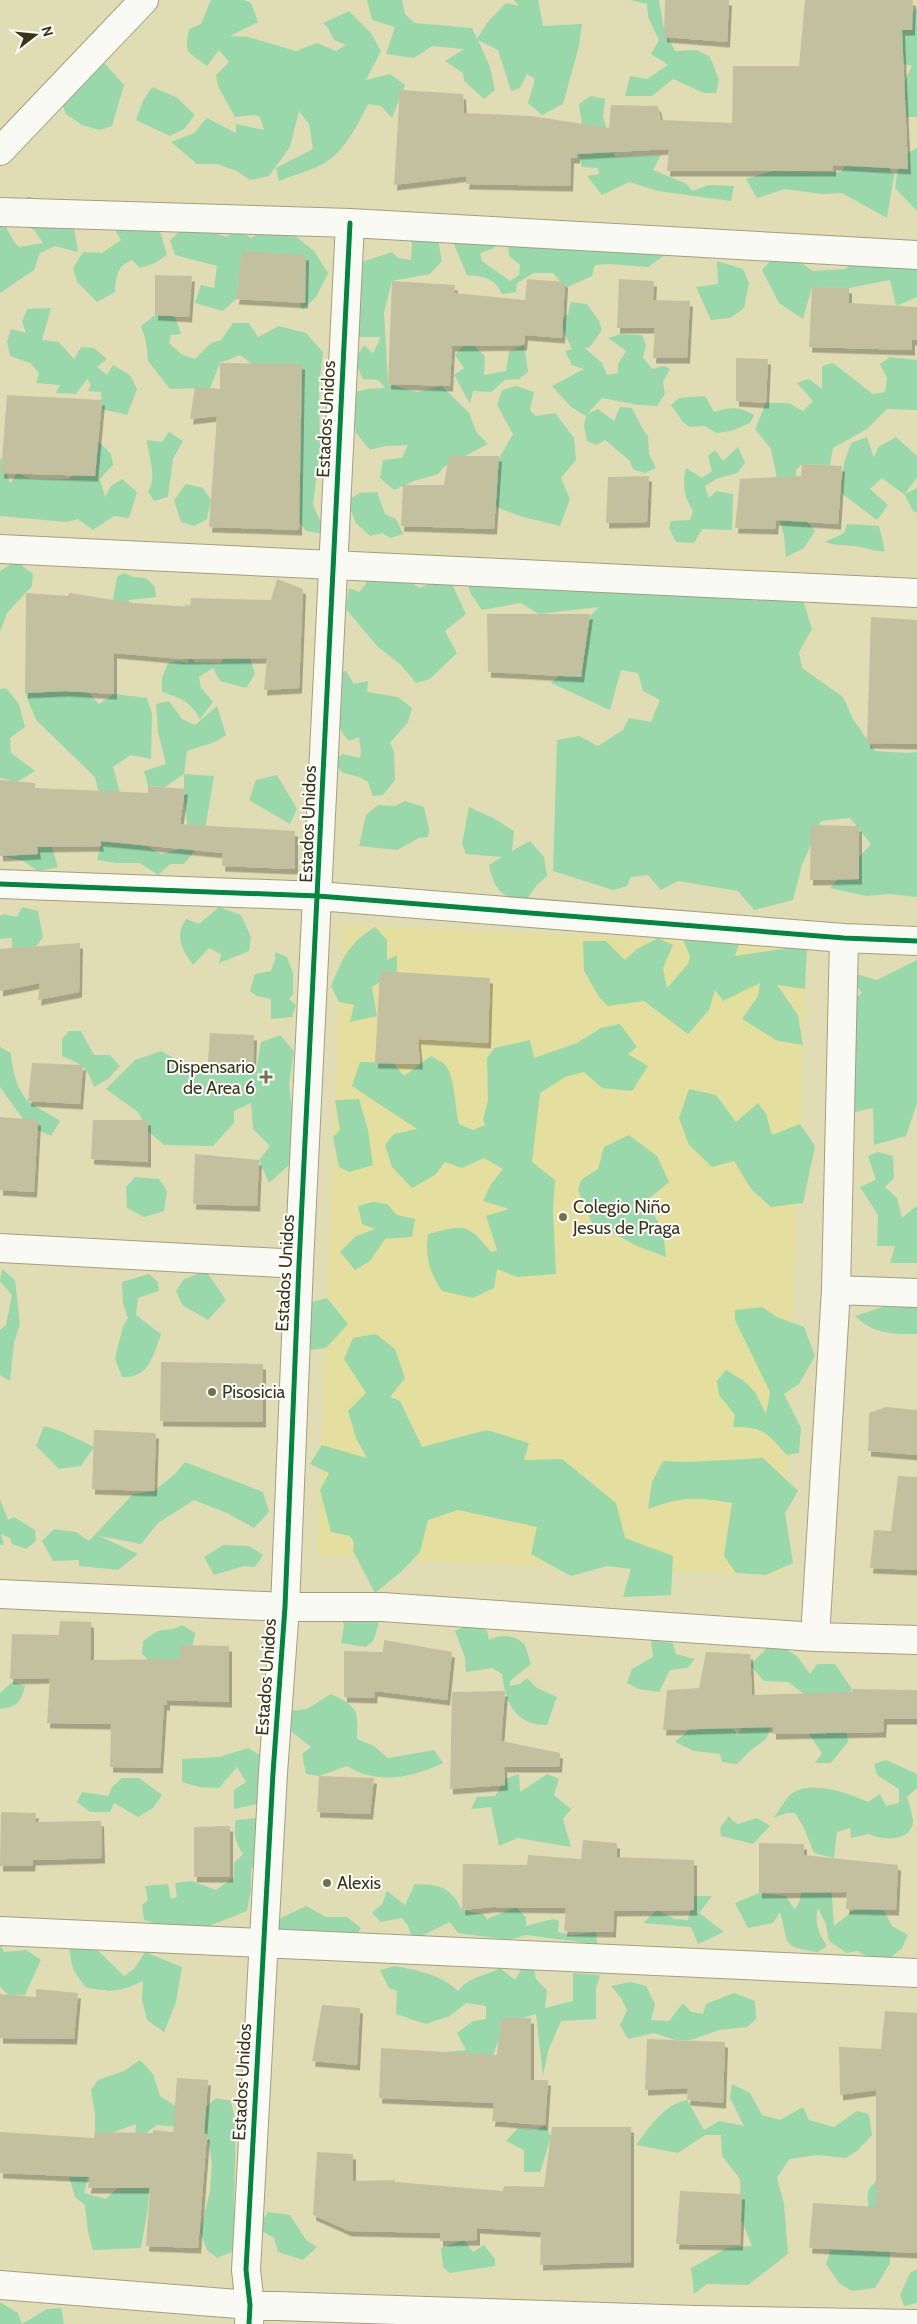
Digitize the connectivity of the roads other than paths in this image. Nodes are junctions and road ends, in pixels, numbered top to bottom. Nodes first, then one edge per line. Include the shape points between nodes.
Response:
1 (144, 0) edge
2 (0, 151) edge
3 (0, 212) edge
4 (350, 223) junction
5 (917, 255) edge
6 (0, 549) edge
7 (332, 565) junction
8 (917, 593) edge
9 (0, 884) edge
10 (318, 896) junction
11 (844, 938) junction
12 (917, 941) edge
13 (0, 1248) edge
14 (299, 1264) junction
15 (836, 1290) junction
16 (917, 1293) edge
17 (0, 1594) edge
18 (285, 1607) junction
19 (815, 1636) junction
20 (917, 1640) edge
21 (0, 1931) edge
22 (264, 1943) junction
23 (917, 1973) edge
24 (0, 2286) edge
25 (250, 2314) edge
26 (917, 2324) edge

1 - 2 street
3 - 4 street
4 - 5 street
4 - 7 street, Estados Unidos
6 - 7 street
7 - 8 street
7 - 10 street, Estados Unidos
9 - 10 street
10 - 11 street
10 - 14 street, Estados Unidos
11 - 12 street
11 - 15 street
13 - 14 street
14 - 18 street, Estados Unidos
15 - 16 street
15 - 19 street
17 - 18 street
18 - 19 street via 382,1607
18 - 22 street, Estados Unidos via 272,1773
19 - 20 street
21 - 22 street
22 - 23 street
22 - 25 street, Estados Unidos via 246,2270
24 - 25 street
25 - 26 street

